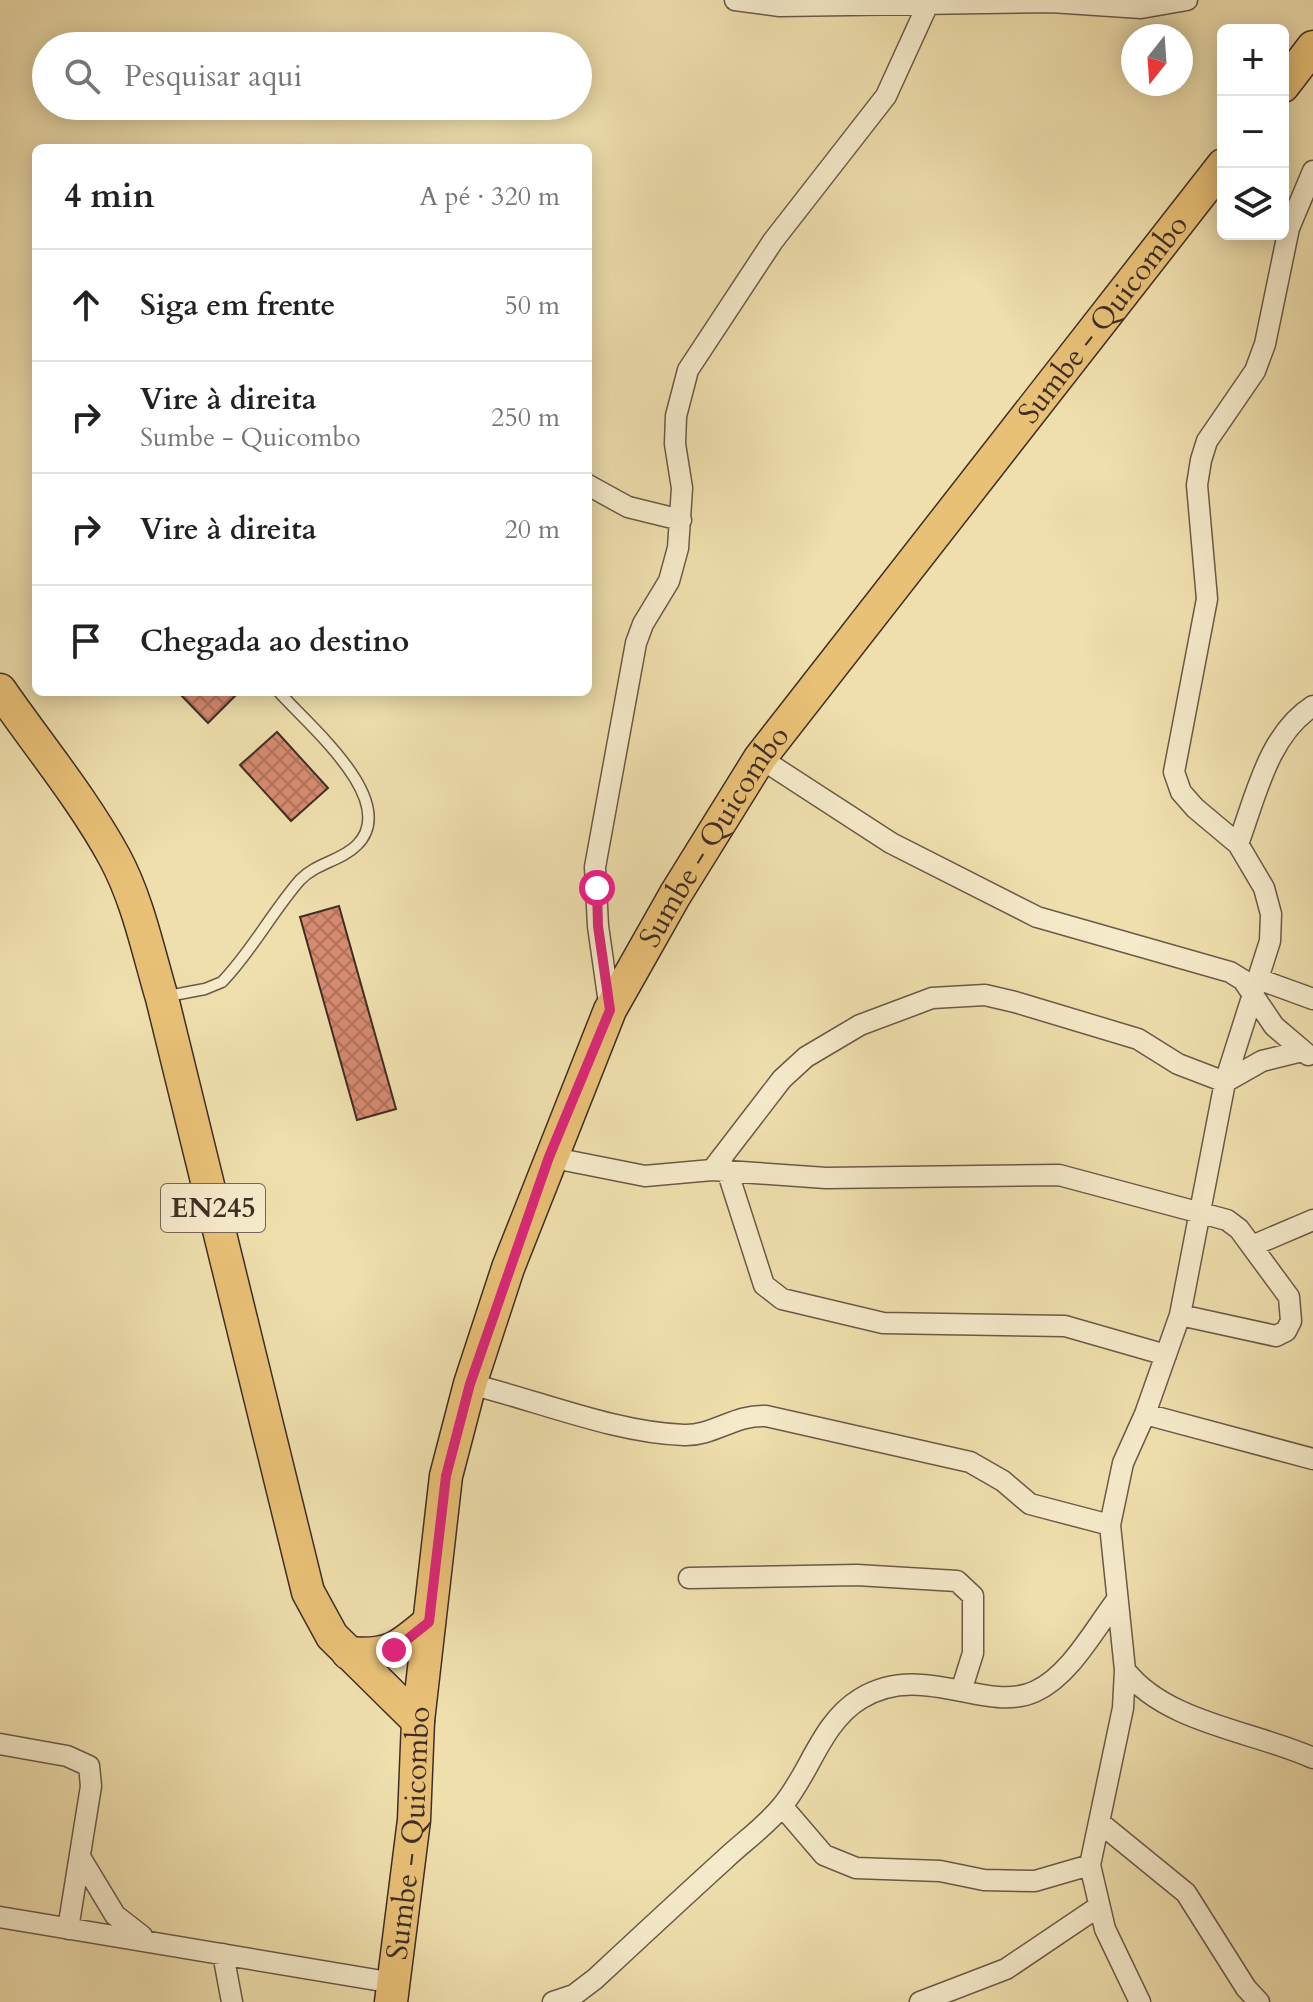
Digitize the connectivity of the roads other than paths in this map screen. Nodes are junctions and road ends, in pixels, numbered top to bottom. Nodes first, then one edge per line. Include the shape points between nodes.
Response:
1 (735, 0) edge
2 (1187, 0) edge
3 (928, 4) junction
4 (1313, 47) edge
5 (1289, 78) edge
6 (1221, 168) edge
7 (1313, 171) edge
8 (592, 487) edge
9 (681, 520) junction
10 (0, 690) edge
11 (283, 696) edge
12 (1313, 706) edge
13 (760, 758) junction
14 (1238, 844) junction
15 (1256, 986) junction
16 (162, 998) junction
17 (1313, 999) edge
18 (610, 1010) junction
19 (1308, 1055) edge
20 (1225, 1082) junction
21 (549, 1157) junction
22 (719, 1170) junction
23 (1200, 1212) junction
24 (1313, 1220) edge
25 (1252, 1246) junction
26 (1180, 1315) junction
27 (1166, 1355) junction
28 (470, 1384) junction
29 (1145, 1414) junction
30 (1313, 1459) edge
31 (1110, 1525) junction
32 (689, 1578) dead end
33 (1116, 1601) junction
34 (429, 1622) junction
35 (348, 1653) junction
36 (1125, 1670) junction
37 (962, 1688) junction
38 (418, 1721) junction
39 (0, 1744) edge
40 (1313, 1758) edge
41 (782, 1806) junction
42 (1099, 1822) junction
43 (80, 1857) junction
44 (1090, 1865) junction
45 (1098, 1907) junction
46 (0, 1917) edge
47 (68, 1929) junction
48 (149, 1940) junction
49 (223, 1954) junction
50 (392, 1992) edge
51 (232, 2002) edge
52 (553, 2002) edge
53 (920, 2002) edge
54 (1140, 2002) edge
55 (1259, 2002) edge

1 - 3 street via 780,6
2 - 3 street via 1141,8 1051,2
3 - 9 street via 886,96 773,241 688,370 676,416
4 - 5 main road
6 - 13 main road, Sumbe - Quicombo
7 - 14 street via 1289,228 1265,344 1255,371 1207,441 1197,485 1207,599 1174,772 1181,792 1195,808
8 - 9 street via 628,507
9 - 18 street via 669,581 636,643 597,849 598,926
10 - 16 main road, EN245 via 116,859
11 - 16 lane via 357,779 368,799 367,828 355,848 301,880 222,982
12 - 14 street via 1277,743
13 - 15 street via 891,843 1037,917 1204,963
13 - 18 main road, Sumbe - Quicombo
14 - 15 street via 1264,888 1271,914 1270,941
15 - 17 street
15 - 19 street via 1274,1026
15 - 20 street
16 - 35 main road, EN245 via 308,1592 319,1618
18 - 21 main road, Sumbe - Quicombo
19 - 20 street via 1262,1061
20 - 22 street via 1178,1064 1138,1039 1015,1002 985,995 932,998 860,1025 806,1057 782,1079
20 - 23 street
21 - 22 street via 632,1175
21 - 28 main road, Sumbe - Quicombo
22 - 23 street via 826,1178 1059,1175
22 - 27 street via 764,1285 782,1299 883,1323 1065,1326
23 - 25 street via 1227,1220
23 - 26 street
24 - 25 street
25 - 26 street via 1289,1297 1291,1321 1286,1331 1276,1336
26 - 27 street
27 - 29 street
28 - 31 street via 570,1414 681,1435 700,1434 752,1415 766,1416 970,1462 1030,1504
28 - 34 main road, Sumbe - Quicombo via 446,1476
29 - 30 street
29 - 31 street via 1123,1463
31 - 33 street
32 - 37 street via 857,1575 957,1581 973,1596 973,1653
33 - 36 street
33 - 37 street via 1061,1673 1038,1691 1018,1698
34 - 35 main road via 394,1650 374,1656
34 - 38 main road, Sumbe - Quicombo
35 - 38 main road, EN245
36 - 40 street via 1152,1699
36 - 42 street via 1117,1746
37 - 41 street via 892,1686 860,1699 835,1721
38 - 50 main road, Sumbe - Quicombo via 414,1820
39 - 43 street via 67,1756 89,1766
41 - 44 street via 824,1855 856,1868 1035,1881
41 - 52 street via 595,1979
42 - 44 street
42 - 55 street via 1186,1893
43 - 47 street
43 - 48 street via 115,1915
44 - 45 street
45 - 53 street via 1006,1969
45 - 54 street
46 - 47 street
47 - 48 street
48 - 49 street
49 - 50 street
49 - 51 street

